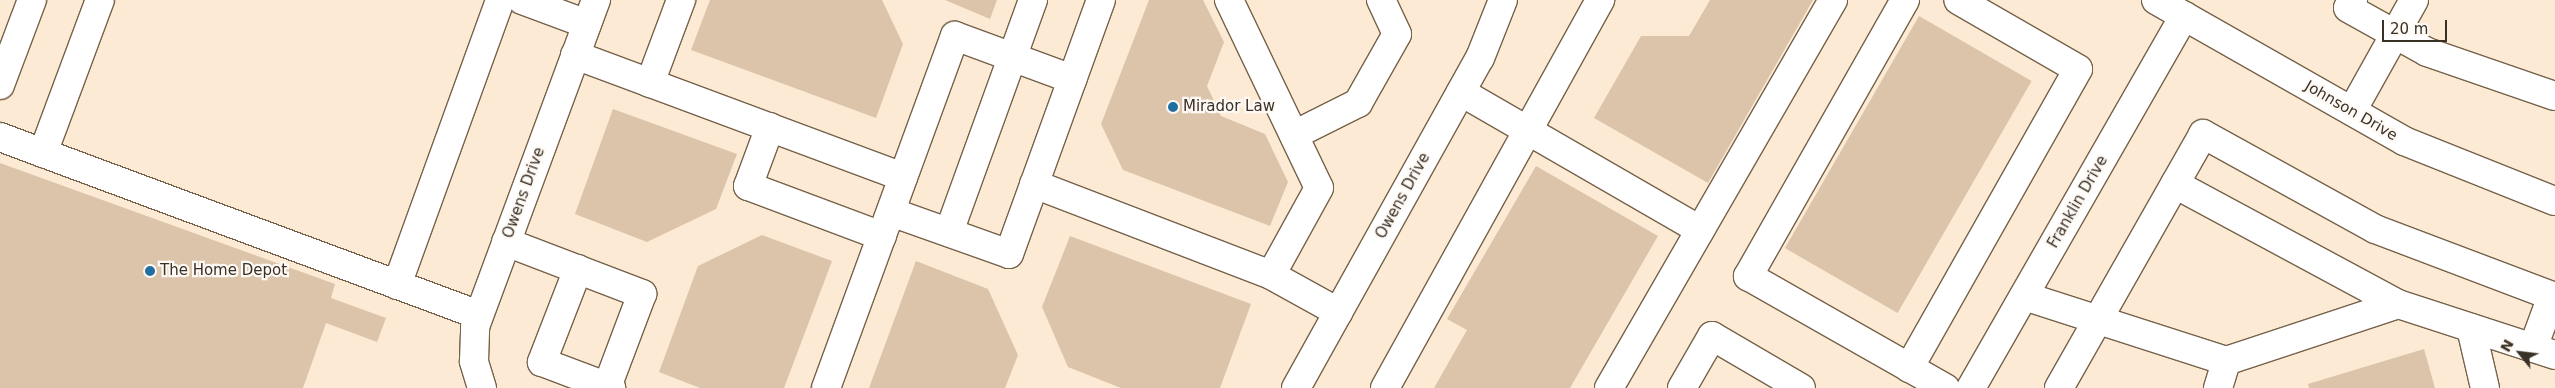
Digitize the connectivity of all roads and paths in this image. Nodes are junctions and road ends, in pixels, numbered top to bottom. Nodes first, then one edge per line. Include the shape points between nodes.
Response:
1 (32, 0) edge
2 (100, 0) edge
3 (500, 0) edge
4 (522, 0) edge
5 (681, 0) edge
6 (1033, 0) edge
7 (1101, 0) edge
8 (1228, 0) edge
9 (1381, 0) edge
10 (1503, 0) edge
11 (1600, 0) edge
12 (1833, 0) edge
13 (1905, 0) edge
14 (1958, 0) edge
15 (2156, 0) edge
16 (2353, 0) edge
17 (2414, 0) edge
18 (592, 12) edge
19 (2184, 16) junction
20 (2395, 34) junction
21 (575, 56) junction
22 (1012, 58) junction
23 (1072, 79) junction
24 (650, 83) junction
25 (0, 85) edge
26 (1461, 92) junction
27 (2555, 96) edge
28 (2352, 111) junction
29 (770, 127) junction
30 (1528, 130) junction
31 (1294, 135) junction
32 (0, 137) edge
33 (43, 153) junction
34 (903, 177) junction
35 (1034, 184) junction
36 (2175, 184) junction
37 (2555, 201) edge
38 (886, 224) junction
39 (1700, 230) junction
40 (949, 232) junction
41 (506, 242) junction
42 (578, 269) junction
43 (1271, 275) junction
44 (397, 285) junction
45 (2024, 296) junction
46 (2398, 304) junction
47 (1338, 312) junction
48 (479, 315) junction
49 (2098, 320) junction
50 (2471, 328) junction
51 (2544, 352) edge
52 (2226, 361) junction
53 (1909, 368) junction
54 (609, 387) edge
55 (482, 388) edge
56 (826, 388) edge
57 (1296, 388) edge
58 (1385, 388) edge
59 (1609, 388) edge
60 (1682, 388) edge
61 (1801, 388) edge
62 (1945, 388) edge
63 (1971, 388) edge
64 (2059, 388) edge
65 (2218, 388) edge
66 (2485, 388) edge

1 - 25 street
2 - 33 street
3 - 44 street
4 - 18 street
5 - 24 street
6 - 22 street
7 - 23 street
8 - 31 street
9 - 31 street via 1397,34 1358,103
10 - 26 street, Owens Drive
11 - 30 street
12 - 39 street
13 - 53 street via 1748,276
14 - 53 street via 2078,69
15 - 19 street, Johnson Drive
16 - 20 street via 2348,8
17 - 20 street
18 - 21 street, Owens Drive
19 - 28 street, Johnson Drive
19 - 45 street, Franklin Drive
20 - 27 street via 2427,52
20 - 28 street
21 - 24 street
21 - 41 street, Owens Drive
22 - 23 street
22 - 34 street via 955,36
22 - 40 street
23 - 35 street
24 - 29 street
26 - 30 street
26 - 47 street, Owens Drive
28 - 37 street, Johnson Drive via 2404,142
29 - 34 street
29 - 38 street via 748,186
30 - 39 street
30 - 58 street
31 - 43 street via 1319,188
32 - 33 street
33 - 44 street
34 - 38 street
35 - 40 street via 1009,254
35 - 43 street
36 - 46 street
36 - 49 street
36 - 51 street via 2203,134 2375,229 2552,296
38 - 40 street
38 - 56 street
39 - 59 street
41 - 42 street
41 - 48 street, Owens Drive
42 - 54 street via 642,294
42 - 54 street via 542,362
43 - 47 street
44 - 48 street
45 - 49 street
45 - 63 street, Franklin Drive
46 - 50 street
46 - 52 street
47 - 57 street, Owens Drive
48 - 55 street, Owens Drive via 474,361
49 - 52 street
49 - 64 street
50 - 51 street
50 - 66 street
52 - 65 street
53 - 62 street
60 - 61 street via 1712,336

